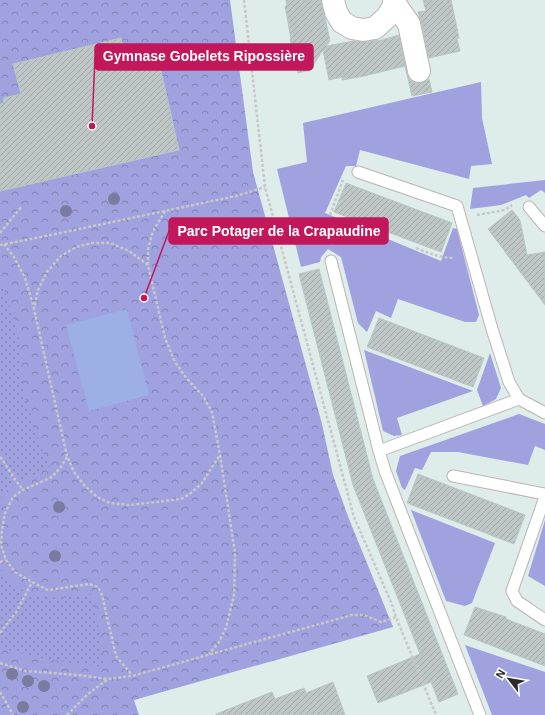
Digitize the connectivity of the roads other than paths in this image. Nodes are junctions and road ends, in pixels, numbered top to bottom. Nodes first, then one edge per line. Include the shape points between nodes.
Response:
1 (333, 0) edge
2 (394, 2) edge
3 (419, 71) dead end
4 (358, 172) road end
5 (529, 207) road end
6 (545, 226) edge
7 (331, 261) road end
8 (519, 399) junction
9 (545, 413) edge
10 (379, 451) junction
11 (452, 476) dead end
12 (545, 496) edge
13 (545, 620) edge
14 (480, 715) edge

1 - 2 street via 342,22 352,28 363,30 375,28 387,18
2 - 3 street via 409,24
4 - 8 lane via 457,206 509,382
5 - 6 lane
7 - 10 lane
8 - 9 lane
8 - 10 lane
10 - 14 lane
11 - 12 lane
12 - 13 lane via 512,590 517,601

